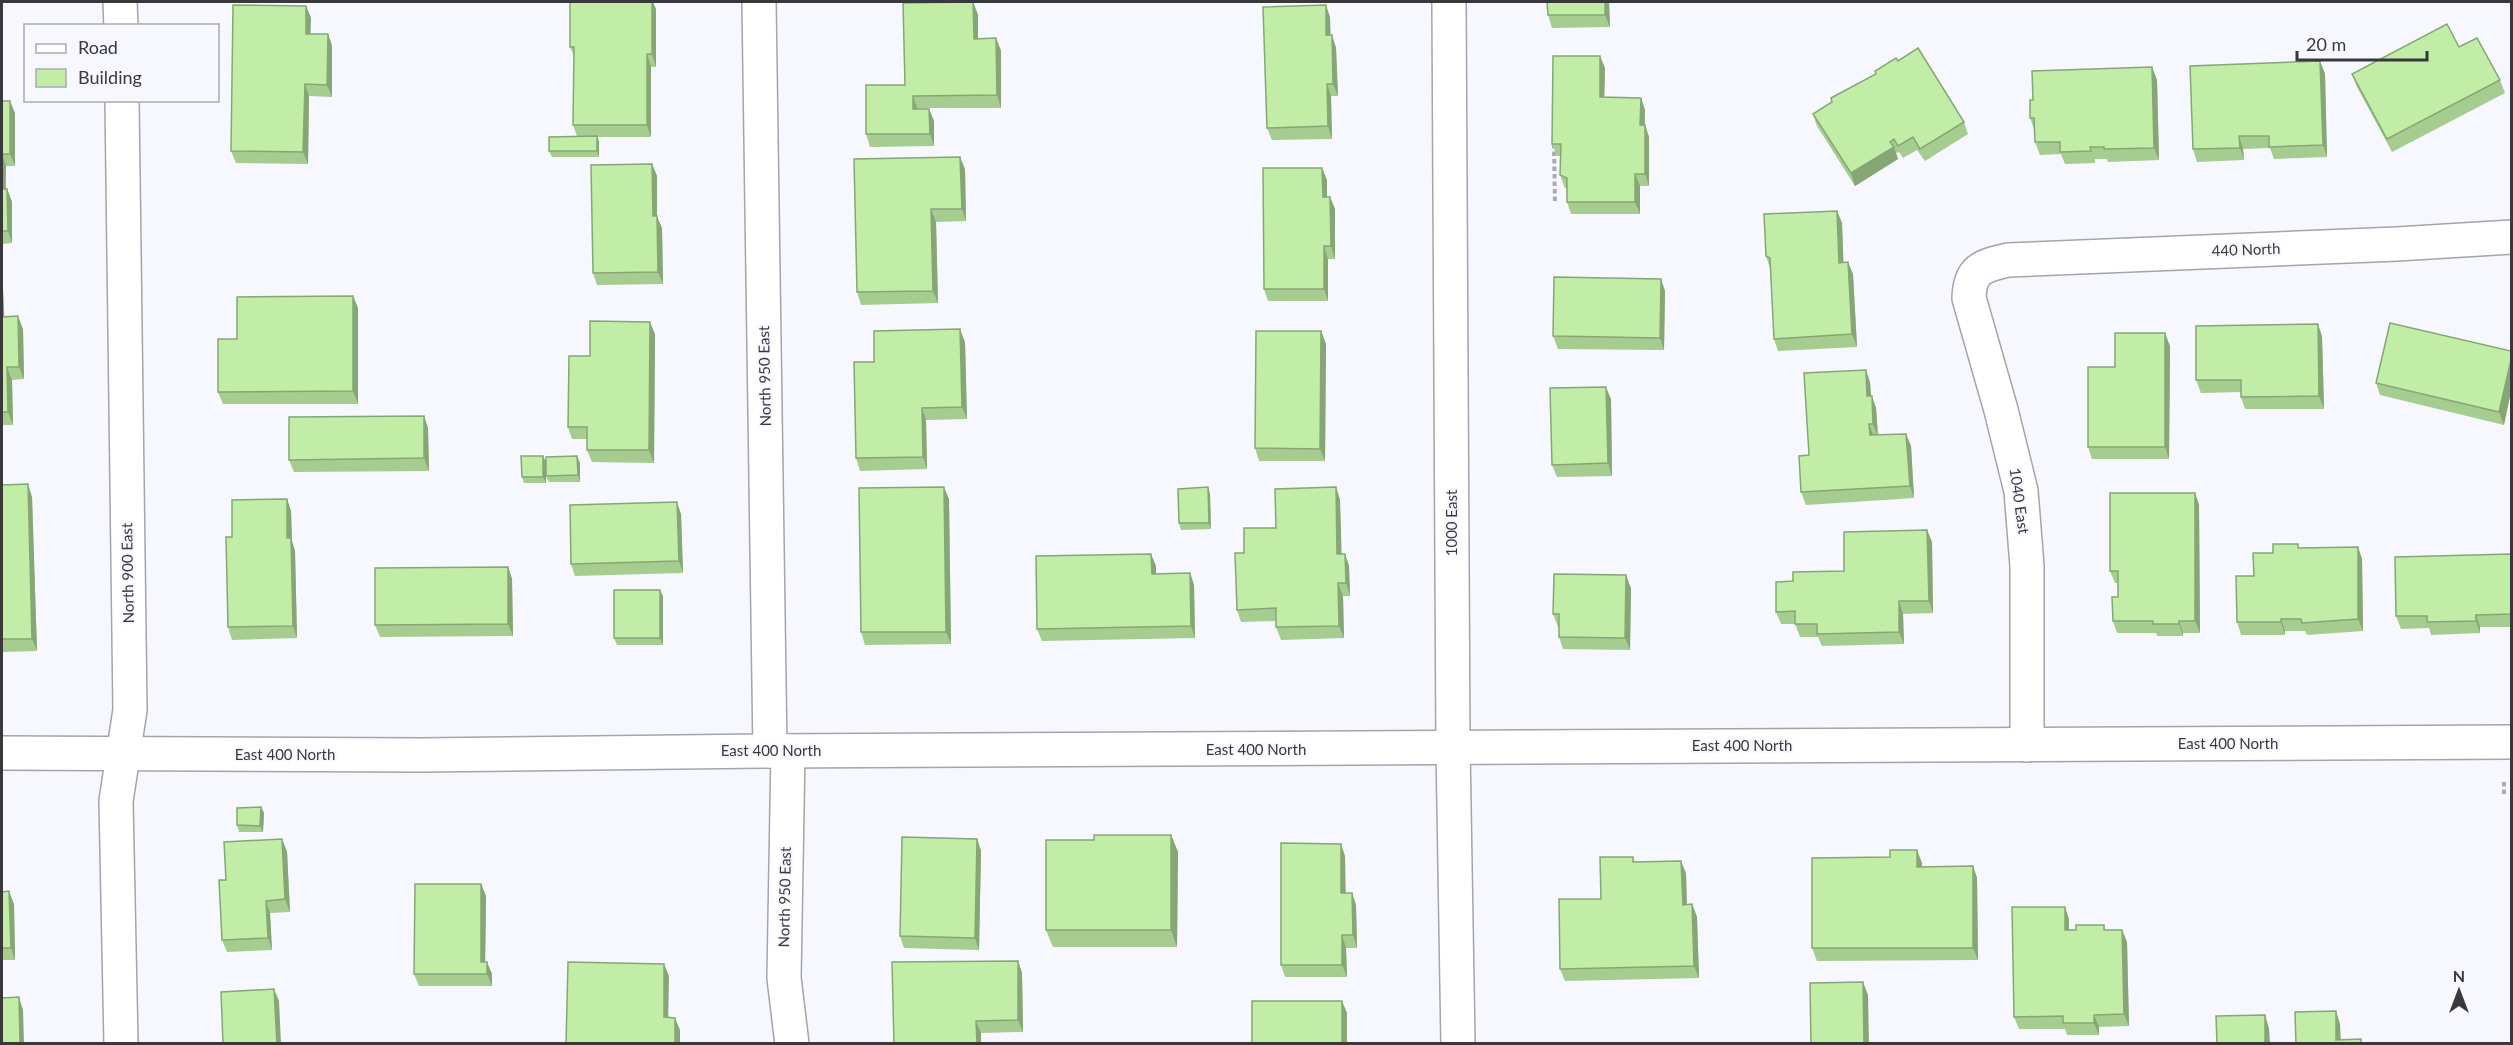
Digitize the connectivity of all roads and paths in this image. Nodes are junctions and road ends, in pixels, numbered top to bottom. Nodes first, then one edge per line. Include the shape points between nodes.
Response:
1 (120, 2) edge
2 (759, 2) edge
3 (1449, 2) edge
4 (121, 24) edge
5 (122, 102) edge
6 (1554, 132) edge
7 (1555, 204) dead end
8 (2511, 237) edge
9 (1982, 267) joint
10 (2511, 742) edge
11 (2027, 745) junction
12 (1453, 747) junction
13 (779, 751) junction
14 (2, 753) edge
15 (123, 754) junction
16 (121, 1044) edge
17 (792, 1044) edge
18 (1458, 1044) edge

1 - 4 street
2 - 13 street, North 950 East
3 - 12 street, 1000 East
5 - 15 street, North 900 East via 130,710
6 - 7 path
8 - 9 street, 440 North via 2007,260
9 - 11 street, 1040 East via 1969,282 1969,298 2021,491 2027,566
10 - 11 street, East 400 North
11 - 12 street, East 400 North
12 - 13 street, East 400 North
12 - 18 street, 1000 East
13 - 15 street, East 400 North
13 - 17 street, North 950 East via 784,978
14 - 15 street, East 400 North
15 - 16 street, North 900 East via 116,801

